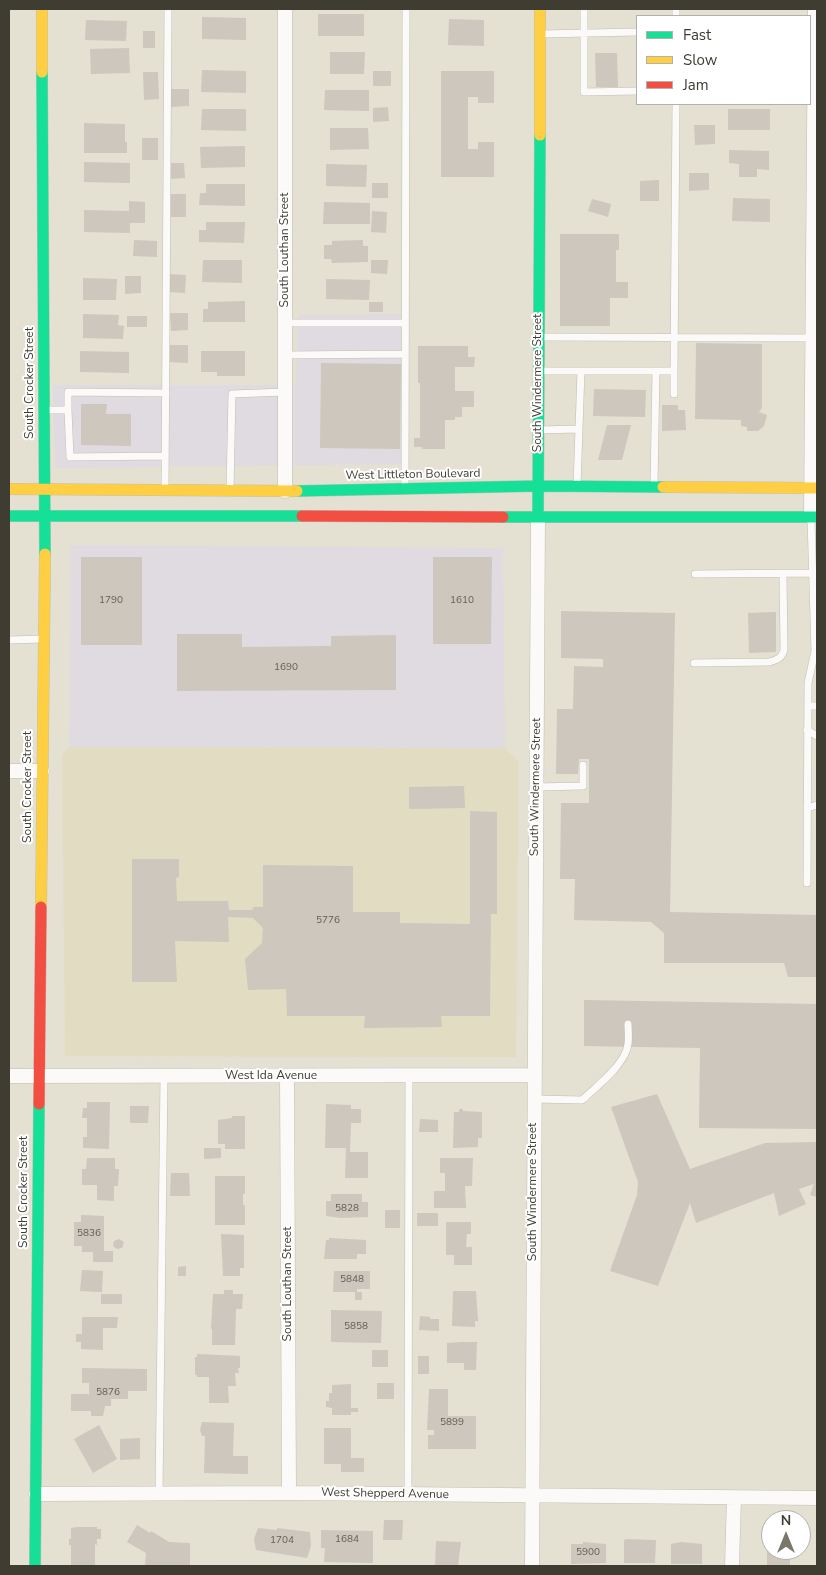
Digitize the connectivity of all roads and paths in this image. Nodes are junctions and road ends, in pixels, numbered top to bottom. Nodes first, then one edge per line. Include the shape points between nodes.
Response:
1 (42, 9) edge
2 (168, 9) edge
3 (286, 9) edge
4 (406, 9) edge
5 (540, 9) edge
6 (584, 9) edge
7 (816, 9) edge
8 (636, 32) edge
9 (584, 33) junction
10 (539, 34) junction
11 (636, 91) edge
12 (676, 105) edge
13 (285, 323) junction
14 (406, 323) junction
15 (538, 337) junction
16 (675, 337) junction
17 (815, 338) edge
18 (406, 354) junction
19 (285, 355) junction
20 (538, 371) junction
21 (581, 371) junction
22 (656, 371) junction
23 (674, 371) junction
24 (166, 392) junction
25 (285, 392) junction
26 (674, 394) dead end
27 (44, 410) junction
28 (68, 410) junction
29 (579, 429) junction
30 (538, 430) junction
31 (165, 456) junction
32 (538, 486) junction
33 (577, 486) junction
34 (654, 487) junction
35 (814, 488) edge
36 (9, 489) edge
37 (45, 489) junction
38 (405, 489) junction
39 (165, 490) junction
40 (230, 490) junction
41 (285, 491) junction
42 (9, 516) edge
43 (45, 516) junction
44 (814, 517) edge
45 (538, 518) junction
46 (813, 573) junction
47 (695, 574) dead end
48 (783, 574) junction
49 (43, 639) junction
50 (9, 640) edge
51 (694, 663) dead end
52 (808, 706) junction
53 (817, 706) edge
54 (807, 730) junction
55 (817, 736) edge
56 (584, 765) dead end
57 (9, 771) edge
58 (42, 771) junction
59 (535, 787) junction
60 (817, 805) edge
61 (807, 808) junction
62 (807, 883) dead end
63 (628, 1024) dead end
64 (410, 1075) junction
65 (9, 1076) edge
66 (39, 1076) junction
67 (164, 1076) junction
68 (287, 1076) junction
69 (534, 1076) junction
70 (533, 1099) junction
71 (159, 1493) junction
72 (289, 1493) junction
73 (36, 1494) junction
74 (408, 1494) junction
75 (532, 1496) junction
76 (734, 1498) junction
77 (817, 1498) edge
78 (35, 1566) edge
79 (532, 1566) edge
80 (732, 1566) edge

1 - 27 street, South Crocker Street
2 - 24 lane
3 - 13 street, South Louthan Street
4 - 14 lane
5 - 10 street, South Windermere Street
6 - 9 lane
7 - 17 street
8 - 9 lane
9 - 10 lane
9 - 11 lane via 584,92
10 - 15 street, South Windermere Street
12 - 16 lane
13 - 14 lane
13 - 19 street, South Louthan Street
14 - 18 lane
15 - 16 lane
15 - 20 street, South Windermere Street
16 - 17 lane
16 - 23 lane
17 - 35 street
18 - 19 lane
18 - 38 lane
19 - 25 street, South Louthan Street
20 - 21 lane
20 - 30 street, South Windermere Street
21 - 22 lane
21 - 29 lane
22 - 23 lane
22 - 34 lane
23 - 26 lane
24 - 28 lane via 68,392
24 - 31 lane
25 - 40 lane via 232,394
25 - 41 street, South Louthan Street
27 - 28 lane
27 - 37 street, South Crocker Street
28 - 31 lane via 70,457
29 - 30 lane
29 - 33 lane
30 - 32 street, South Windermere Street
31 - 39 lane
32 - 33 street, West Littleton Boulevard
32 - 38 street, West Littleton Boulevard
32 - 45 street, South Windermere Street
33 - 34 street, West Littleton Boulevard
34 - 35 street, West Littleton Boulevard
35 - 44 street
36 - 37 street, West Littleton Boulevard
37 - 39 street, West Littleton Boulevard
37 - 43 street, South Crocker Street
38 - 41 street, West Littleton Boulevard
39 - 40 street, West Littleton Boulevard
40 - 41 street, West Littleton Boulevard
42 - 43 street
43 - 45 street
43 - 49 street, South Crocker Street
44 - 45 street
44 - 46 lane
45 - 59 street, South Windermere Street
46 - 48 lane
46 - 52 lane via 815,652 808,683
47 - 48 lane
48 - 51 lane via 783,655 769,662
49 - 50 lane
49 - 58 street, South Crocker Street
52 - 53 lane
52 - 54 lane
54 - 55 lane
54 - 61 lane
56 - 59 lane via 584,786
57 - 58 street
58 - 66 street, South Crocker Street
59 - 69 street, South Windermere Street
60 - 61 lane
61 - 62 lane
63 - 70 lane via 628,1045 623,1058 582,1100
64 - 68 street, West Ida Avenue
64 - 69 street, West Ida Avenue
64 - 74 lane
65 - 66 street, West Ida Avenue
66 - 67 street, West Ida Avenue
66 - 73 street, South Crocker Street
67 - 68 street, West Ida Avenue
67 - 71 lane
68 - 72 street, South Louthan Street
69 - 70 street, South Windermere Street
70 - 75 street, South Windermere Street
71 - 72 street, West Shepperd Avenue
71 - 73 street, West Shepperd Avenue
72 - 74 street, West Shepperd Avenue
73 - 78 street, South Crocker Street
74 - 75 street, West Shepperd Avenue
75 - 76 street, West Shepperd Avenue
75 - 79 street, South Windermere Street
76 - 77 street, West Shepperd Avenue
76 - 80 street

